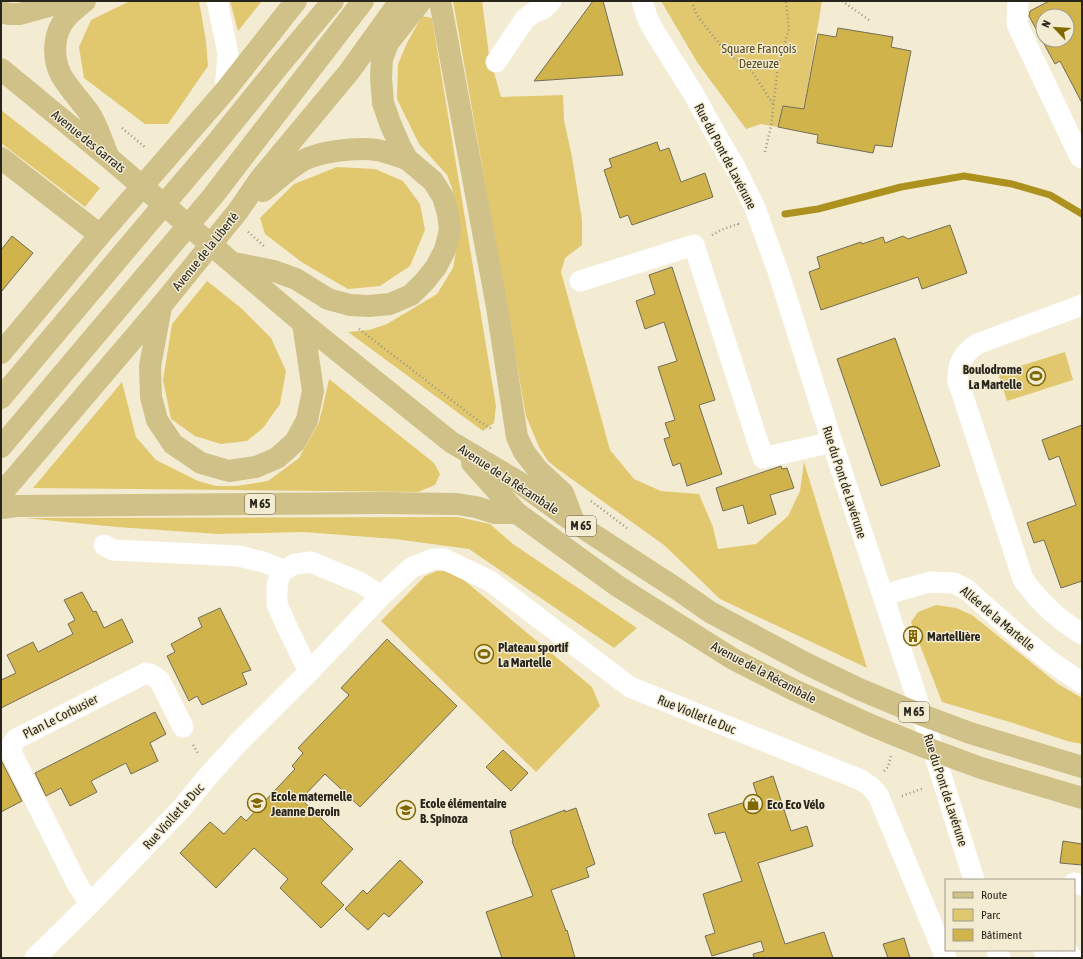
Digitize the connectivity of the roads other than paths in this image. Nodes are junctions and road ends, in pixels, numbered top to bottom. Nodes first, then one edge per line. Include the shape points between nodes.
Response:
1 (67, 1) edge
2 (85, 1) edge
3 (217, 1) edge
4 (296, 1) edge
5 (332, 1) edge
6 (363, 1) edge
7 (400, 1) edge
8 (421, 1) edge
9 (440, 1) edge
10 (552, 1) edge
11 (642, 1) edge
12 (1018, 1) edge
13 (1, 12) edge
14 (496, 62) dead end
15 (5, 76) edge
16 (225, 91) junction
17 (1, 158) edge
18 (109, 158) junction
19 (1082, 158) edge
20 (407, 159) junction
21 (176, 214) joint
22 (241, 220) junction
23 (100, 234) junction
24 (230, 260) junction
25 (580, 281) dead end
26 (1082, 305) edge
27 (161, 306) junction
28 (303, 323) junction
29 (4, 343) edge
30 (1, 398) edge
31 (451, 442) junction
32 (832, 442) junction
33 (1, 447) edge
34 (1, 494) edge
35 (1, 508) edge
36 (518, 513) junction
37 (574, 522) junction
38 (104, 545) dead end
39 (281, 572) junction
40 (381, 596) junction
41 (883, 596) junction
42 (1082, 634) edge
43 (309, 672) junction
44 (1081, 681) edge
45 (183, 727) dead end
46 (1082, 767) edge
47 (1082, 798) edge
48 (974, 879) edge
49 (90, 904) junction
50 (35, 958) edge
51 (946, 958) edge

1 - 13 main road via 20,14
2 - 18 main road via 65,18 58,32 55,45 57,65 90,115
3 - 16 street via 228,54
4 - 16 main road
5 - 30 main road
6 - 33 main road via 213,196
7 - 22 main road, Avenue de la Liberté via 349,72 260,179
8 - 20 main road via 388,43 382,59 383,103
9 - 37 main road via 497,307 517,437 524,452 538,470 563,494
10 - 14 street via 525,19
11 - 32 street, Rue du Pont de Lavérune via 654,31 735,167 755,208 779,274
12 - 19 street via 1017,24
15 - 18 main road, Avenue des Garrats
16 - 23 main road
17 - 23 main road
18 - 21 main road, Avenue des Garrats
20 - 22 main road via 378,150 353,150 320,154 303,160 285,172
20 - 24 main road via 433,181 443,197 450,230 445,250 436,267 411,295 390,304 350,305 328,299 296,279
21 - 24 main road, Avenue de la Récambale
22 - 27 main road, Avenue de la Liberté
23 - 29 main road
24 - 28 main road, Avenue de la Récambale
25 - 32 street via 694,245 763,458
26 - 42 street via 976,344 964,356 958,373 958,381 1023,579 1045,606
27 - 28 main road via 150,366 151,397 157,420 173,444 201,463 229,471 256,467 277,458 295,442 307,420 313,390
27 - 34 main road, Avenue de la Liberté
28 - 31 main road, Avenue de la Récambale
31 - 36 main road, Avenue de la Récambale
31 - 37 main road, Avenue de la Récambale / M 65 via 517,481
32 - 41 street, Rue du Pont de Lavérune
35 - 36 main road, M 65 via 381,503 457,504 495,513
36 - 47 main road, Avenue de la Récambale / M 65 via 619,587 733,659 794,690 927,748 981,768
37 - 46 main road, Avenue de la Récambale / M 65 via 710,612 807,664 859,689 970,733
38 - 39 street via 113,550 239,556 264,562
39 - 40 street via 295,564 311,562 361,584
39 - 43 street via 277,585 277,604
40 - 43 street, Rue Viollet le Duc
40 - 51 street, Rue Viollet le Duc via 411,568 433,559 444,559 490,581 630,687 861,780 878,795
41 - 44 street, Allée de la Martelle via 930,582 954,583 966,589 1050,661
41 - 48 street, Rue du Pont de Lavérune
43 - 49 street, Rue Viollet le Duc via 239,742 182,808
45 - 49 street, Plan Le Corbusier via 160,681 146,673 16,739 12,745 12,754 76,882
49 - 50 street, Rue Viollet le Duc

